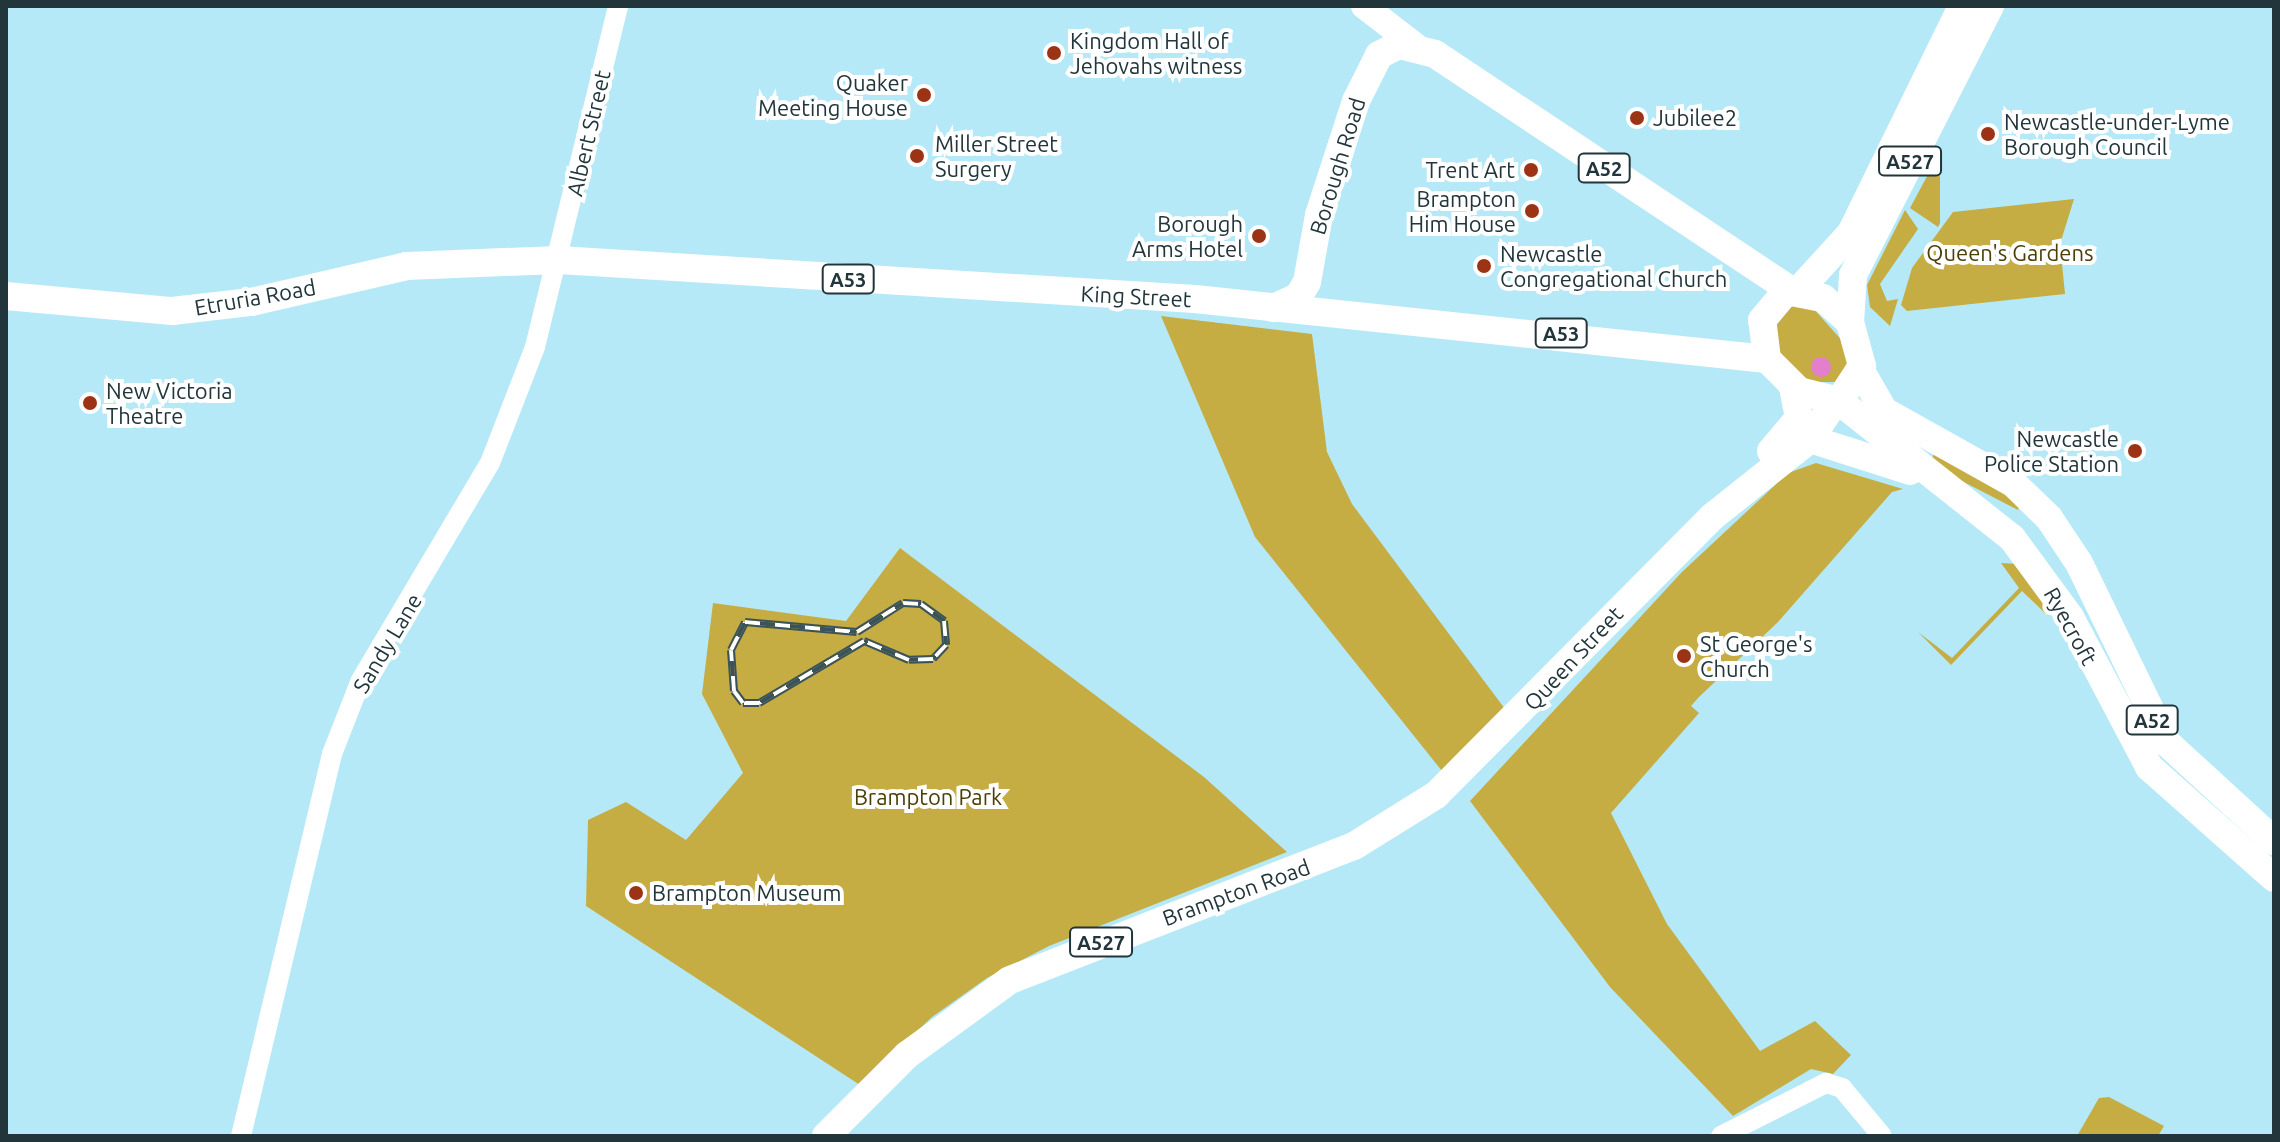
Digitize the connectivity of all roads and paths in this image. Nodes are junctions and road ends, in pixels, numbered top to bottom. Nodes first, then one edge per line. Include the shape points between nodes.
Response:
1 (618, 6) edge
2 (1962, 6) edge
3 (1990, 6) edge
4 (1366, 8) edge
5 (1398, 49) junction
6 (502, 260) joint
7 (559, 260) junction
8 (1307, 282) junction
9 (1795, 291) junction
10 (6, 296) edge
11 (1273, 308) junction
12 (1354, 315) junction
13 (1850, 322) junction
14 (1767, 359) junction
15 (1861, 371) junction
16 (1793, 387) junction
17 (1837, 402) junction
18 (1810, 439) junction
19 (1938, 480) junction
20 (1729, 501) junction
21 (1980, 510) junction
22 (2049, 518) junction
23 (2070, 617) junction
24 (1414, 811) joint
25 (2274, 841) edge
26 (2274, 878) edge
27 (241, 1136) edge
28 (826, 1136) edge
29 (1721, 1136) edge
30 (1882, 1136) edge

1 - 7 street, Albert Street
2 - 9 highway, A527 via 1851,233
3 - 13 highway, A527 via 1853,275
4 - 5 main road, A52
4 - 5 main road, A52
5 - 8 highway, Borough Road via 1343,135
5 - 9 highway, A52
6 - 7 highway, King Street / A53
6 - 10 highway, Etruria Road / A53 via 407,266 183,310
7 - 11 highway, King Street / A53
7 - 27 street, Sandy Lane via 535,347 490,463 361,680 332,754
8 - 11 highway via 1298,297
8 - 12 highway, A53 via 1325,303
9 - 13 highway via 1832,303
9 - 14 highway via 1773,301 1762,320
11 - 12 highway, King Street / A53
12 - 14 highway, King Street / A53
13 - 15 highway
14 - 16 highway
15 - 17 highway
15 - 22 highway, Ryecroft / A52 via 1884,411 2000,475
16 - 17 highway
16 - 20 highway, Queen Street / A527 via 1795,427
17 - 18 highway, Queen Street / A527
17 - 19 highway, Ryecroft / A52
18 - 19 highway, A52
18 - 20 highway, Queen Street / A527
19 - 21 highway, Ryecroft / A52
20 - 24 highway, Queen Street / A527 via 1471,764
21 - 22 highway
21 - 23 highway, Ryecroft / A52 via 2026,554
22 - 23 highway via 2046,538 2071,589
22 - 25 highway, Ryecroft / A52 via 2079,563 2166,742
23 - 26 highway, Ryecroft / A52 via 2149,767
24 - 28 highway, Brampton Road / A527 via 1341,852 1010,980 907,1055
29 - 30 street via 1810,1087 1842,1088

